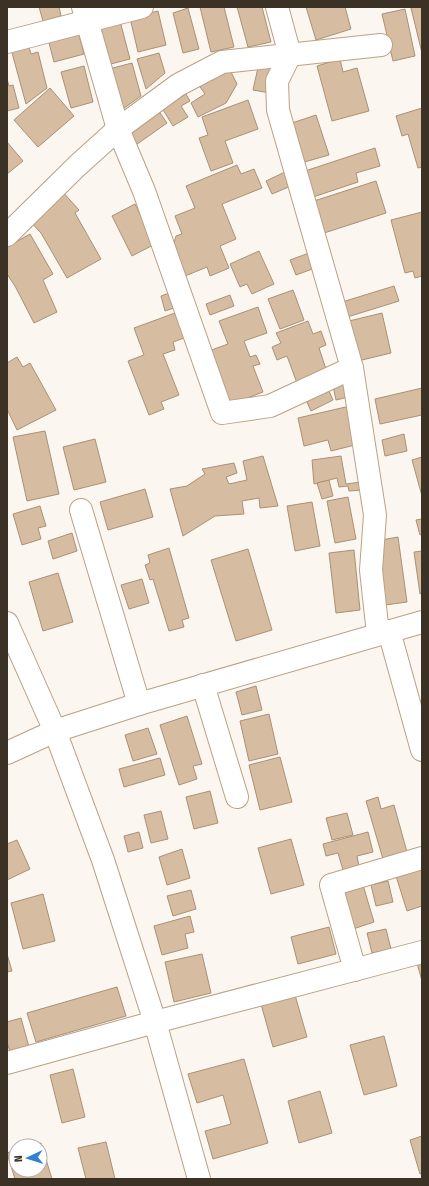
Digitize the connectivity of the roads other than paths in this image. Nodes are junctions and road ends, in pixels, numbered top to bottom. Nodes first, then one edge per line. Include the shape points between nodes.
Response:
1 (142, 7) edge
2 (277, 7) edge
3 (84, 14) edge
4 (7, 42) edge
5 (380, 46) dead end
6 (290, 55) junction
7 (118, 129) junction
8 (7, 235) edge
9 (352, 368) junction
10 (81, 510) dead end
11 (422, 622) edge
12 (7, 623) edge
13 (383, 632) junction
14 (203, 685) junction
15 (139, 704) junction
16 (56, 731) junction
17 (422, 750) edge
18 (7, 752) edge
19 (237, 797) dead end
20 (422, 858) edge
21 (422, 952) edge
22 (355, 970) junction
23 (155, 1022) junction
24 (7, 1063) edge
25 (199, 1179) edge

1 - 3 street
2 - 6 street
3 - 4 street
3 - 7 street
5 - 6 street
6 - 7 street via 222,62 178,85
6 - 9 street via 277,81 278,110
7 - 8 street
7 - 9 street via 144,190 222,413 270,406
9 - 13 street via 375,515 371,570
10 - 15 street
11 - 13 street
12 - 16 street
13 - 14 street
13 - 17 street
14 - 15 street
14 - 19 street
15 - 16 street
16 - 18 street
16 - 23 street via 103,860
20 - 22 street via 331,885
21 - 22 street
22 - 23 street
23 - 24 street
23 - 25 street

